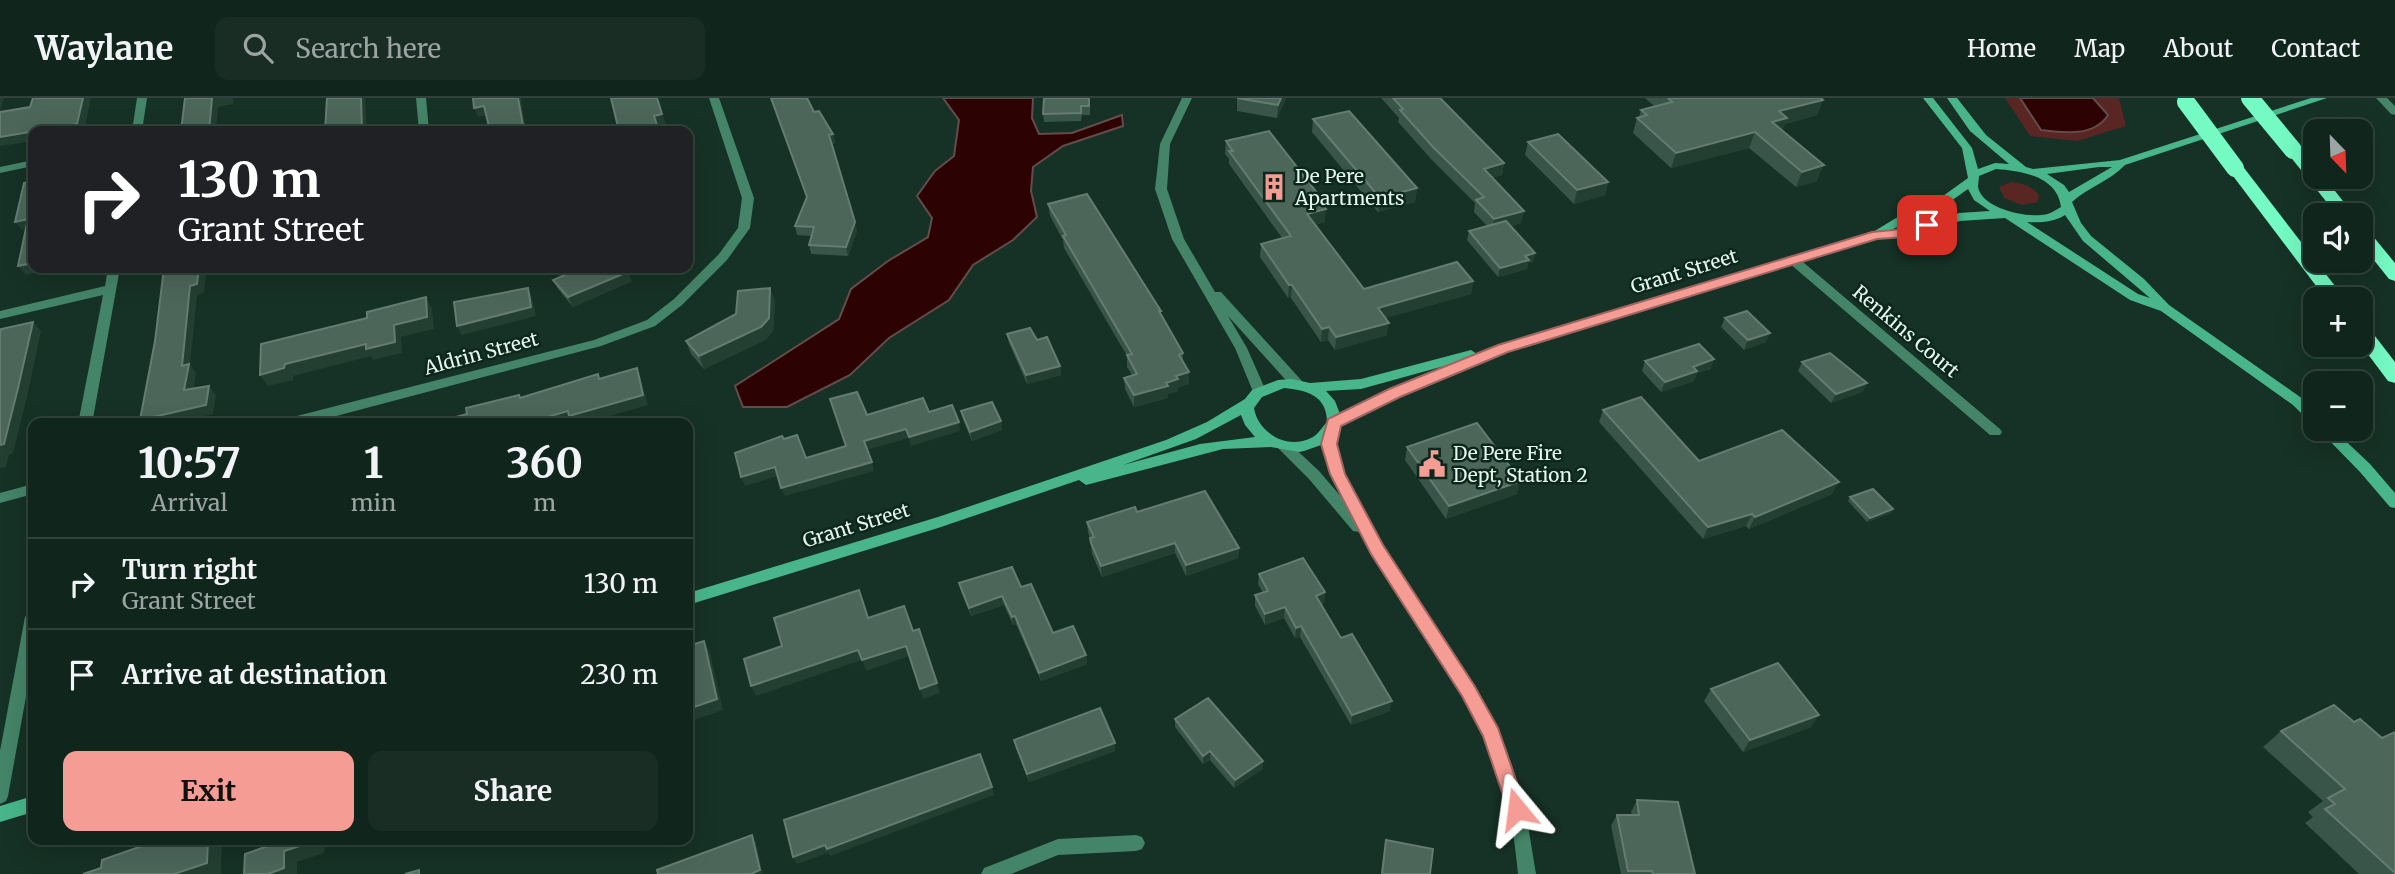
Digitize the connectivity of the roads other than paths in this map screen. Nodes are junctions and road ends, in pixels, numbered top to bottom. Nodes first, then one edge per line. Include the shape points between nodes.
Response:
1 (142, 98) edge
2 (421, 98) edge
3 (714, 98) edge
4 (1187, 98) edge
5 (1928, 98) edge
6 (1952, 98) edge
7 (2250, 98) edge
8 (2322, 98) edge
9 (2381, 98) edge
10 (2184, 100) edge
11 (2395, 112) edge
12 (138, 126) edge
13 (424, 126) edge
14 (2121, 163) junction
15 (28, 164) edge
16 (0, 170) edge
17 (2029, 171) junction
18 (1973, 178) junction
19 (2336, 203) edge
20 (2067, 204) junction
21 (2008, 215) junction
22 (1877, 235) junction
23 (2373, 248) edge
24 (1793, 260) junction
25 (113, 273) edge
26 (2395, 275) edge
27 (1202, 278) junction
28 (2327, 287) edge
29 (110, 289) junction
30 (2165, 308) junction
31 (0, 315) edge
32 (1503, 348) junction
33 (2373, 348) edge
34 (2395, 376) edge
35 (1302, 385) junction
36 (1259, 391) junction
37 (1249, 403) junction
38 (2303, 407) edge
39 (86, 418) edge
40 (308, 418) edge
41 (1332, 426) junction
42 (1994, 432) dead end
43 (2337, 441) edge
44 (1277, 444) junction
45 (28, 490) edge
46 (1036, 490) junction
47 (0, 498) edge
48 (2395, 503) edge
49 (1377, 550) junction
50 (693, 597) edge
51 (28, 644) edge
52 (0, 796) edge
53 (28, 806) edge
54 (0, 814) edge
55 (1136, 843) dead end
56 (990, 874) edge
57 (1527, 874) edge

1 - 12 street
2 - 13 street
3 - 40 street, Aldrin Street via 748,198 744,228 723,257 678,302 651,323 597,343
4 - 27 street via 1165,144 1161,188 1178,239
5 - 18 street via 1967,148
6 - 17 street via 1971,129
7 - 19 highway, bridge
8 - 14 street
9 - 11 street
10 - 28 highway, bridge
14 - 17 street
14 - 20 street via 2115,171 2077,189
15 - 16 street
17 - 18 street via 1995,166
17 - 20 street via 2056,184
18 - 21 street via 1979,199
18 - 22 street, Grant Street via 1941,204 1892,222
20 - 21 street, Grant Street via 2062,214 2040,220
20 - 30 street via 2075,228 2085,240 2153,292
21 - 22 street, Grant Street via 1959,217 1905,233
21 - 30 street via 2134,296
22 - 24 street, Grant Street
23 - 26 highway
24 - 32 street, Grant Street
24 - 42 street, Renkins Court
25 - 29 street
27 - 35 street
27 - 36 street
29 - 31 street
29 - 39 street
30 - 38 street
32 - 35 street, Grant Street via 1361,384
32 - 41 street, Grant Street via 1394,393
33 - 34 highway
35 - 36 street, Grant Street
35 - 41 street via 1318,391 1332,405
36 - 37 street, Grant Street
37 - 44 street via 1249,424 1261,437
37 - 46 street, Grant Street via 1204,429
41 - 44 street, Grant Street via 1309,444
41 - 49 street via 1330,452
43 - 48 street
44 - 46 street, Grant Street via 1214,446 1134,470
44 - 49 street via 1314,475
45 - 47 street
46 - 50 street, Grant Street
49 - 57 street via 1491,734 1512,788
51 - 52 street
53 - 54 street
55 - 56 street via 1058,847

